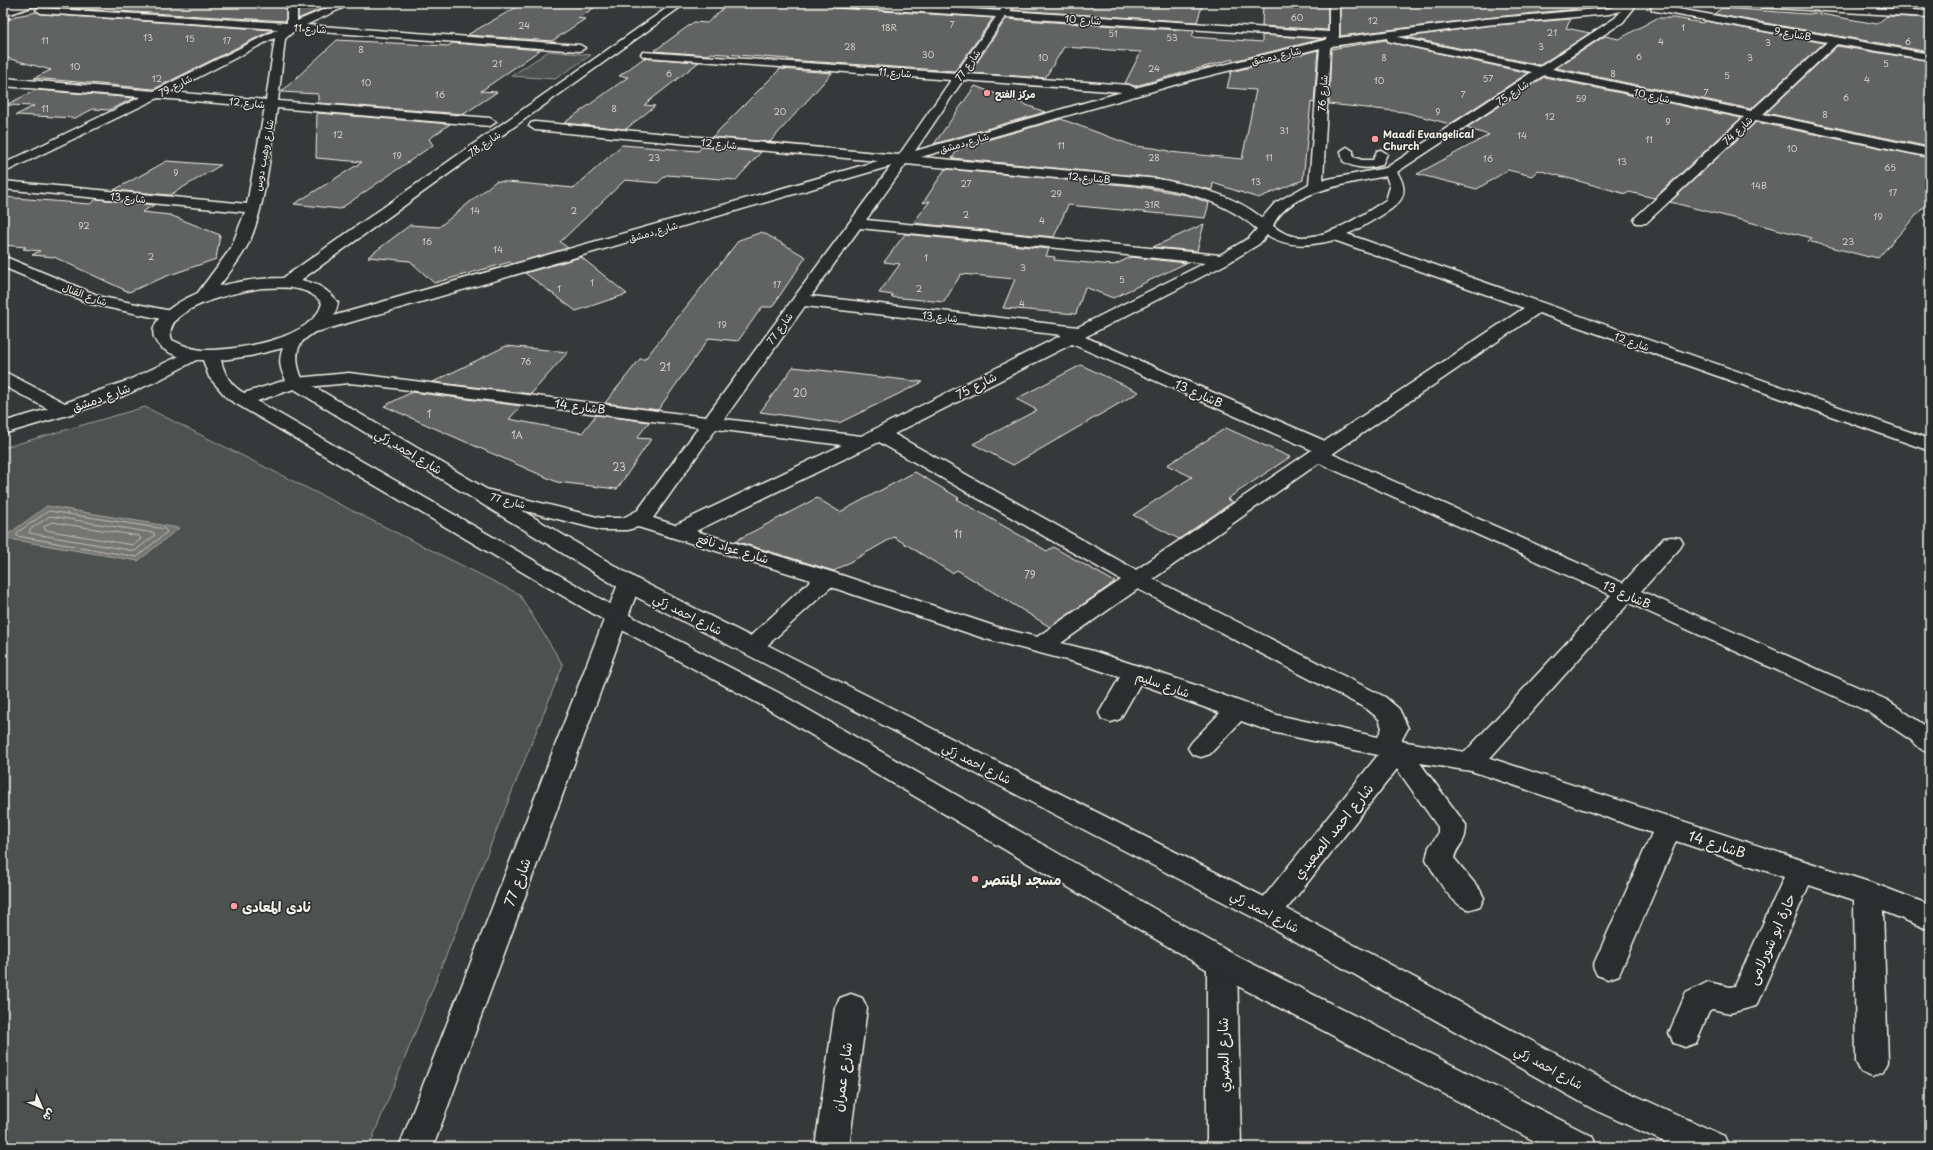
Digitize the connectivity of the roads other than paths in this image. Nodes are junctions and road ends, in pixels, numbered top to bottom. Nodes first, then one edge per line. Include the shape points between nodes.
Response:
1 (33, 3) edge
2 (292, 3) edge
3 (348, 3) edge
4 (681, 3) edge
5 (833, 3) edge
6 (1010, 3) edge
7 (1334, 3) edge
8 (1738, 3) edge
9 (1656, 6) edge
10 (1630, 7) edge
11 (41, 10) dead end
12 (7, 12) edge
13 (1003, 14) junction
14 (1930, 14) edge
15 (292, 27) junction
16 (1375, 35) junction
17 (1330, 39) junction
18 (1835, 40) junction
19 (580, 48) dead end
20 (647, 54) dead end
21 (1930, 57) edge
22 (1543, 72) junction
23 (959, 77) junction
24 (3, 82) edge
25 (1143, 90) junction
26 (157, 94) junction
27 (272, 104) junction
28 (1753, 116) junction
29 (490, 122) dead end
30 (535, 126) dead end
31 (1347, 151) dead end
32 (1930, 153) edge
33 (1381, 154) dead end
34 (902, 160) junction
35 (1359, 163) junction
36 (3, 169) edge
37 (1390, 171) junction
38 (1356, 178) junction
39 (3, 185) edge
40 (1316, 186) junction
41 (253, 209) junction
42 (1641, 220) dead end
43 (856, 223) junction
44 (1265, 228) junction
45 (1334, 235) junction
46 (1224, 260) junction
47 (3, 261) edge
48 (287, 283) junction
49 (202, 298) junction
50 (799, 300) junction
51 (1536, 307) junction
52 (171, 316) junction
53 (306, 332) junction
54 (1076, 335) junction
55 (202, 354) junction
56 (3, 378) edge
57 (296, 383) junction
58 (243, 399) junction
59 (64, 410) junction
60 (711, 423) junction
61 (3, 428) edge
62 (872, 438) junction
63 (1930, 445) edge
64 (1322, 452) junction
65 (482, 494) junction
66 (638, 520) junction
67 (679, 531) junction
68 (1672, 543) dead end
69 (827, 578) junction
70 (1137, 580) junction
71 (629, 584) junction
72 (1626, 593) junction
73 (617, 618) junction
74 (1041, 646) junction
75 (752, 647) junction
76 (1134, 674) junction
77 (1237, 710) junction
78 (1111, 713) dead end
79 (1930, 743) edge
80 (1201, 748) dead end
81 (1391, 749) junction
82 (1471, 762) junction
83 (1503, 771) joint
84 (1668, 828) junction
85 (1801, 871) junction
86 (1868, 893) junction
87 (1470, 898) dead end
88 (1268, 912) junction
89 (1930, 918) edge
90 (1222, 963) junction
91 (1608, 966) dead end
92 (851, 1008) dead end
93 (1685, 1033) dead end
94 (1872, 1062) dead end
95 (416, 1147) edge
96 (832, 1147) edge
97 (1224, 1147) edge
98 (1580, 1147) edge
99 (1712, 1147) edge

1 - 12 street
2 - 15 street
3 - 15 street, شارع 79
4 - 48 street, شارع 78
5 - 13 street, شارع 10
6 - 13 street, شارع 77
7 - 17 street, شارع 76
8 - 14 street
9 - 10 street, شارع 9B
9 - 18 street, شارع 9B
10 - 16 street, شارع دمشق
10 - 22 street, شارع 75 via 1619,20
11 - 15 street, شارع 11
13 - 17 street, شارع 10
13 - 23 street, شارع 77
15 - 19 street, شارع 11
15 - 26 street, شارع 79
15 - 27 street, شارع وهيب دوس via 280,38
16 - 17 street, شارع دمشق
16 - 22 street, شارع 10
17 - 25 street, شارع دمشق
17 - 40 street, شارع 76 via 1324,55
18 - 21 street, شارع 9B
18 - 28 street, شارع 74
20 - 23 street, شارع 11
22 - 28 street, شارع 10
22 - 37 street, شارع 75
23 - 25 street, شارع 11
23 - 34 street, شارع 77
24 - 26 street, شارع 12
25 - 34 street, شارع دمشق
26 - 27 street, شارع 12
26 - 36 street, شارع 79
27 - 29 street, شارع 12
27 - 41 street, شارع وهيب دوس
28 - 32 street, شارع 10
28 - 42 street, شارع 74
30 - 34 street, شارع 12
31 - 35 lane via 1347,158
33 - 35 lane via 1378,162 1374,164
34 - 43 street, شارع 77
34 - 44 street, شارع 12B via 1158,183 1192,190 1233,205 1252,215
34 - 53 street, شارع دمشق
35 - 38 lane
37 - 38 street, شارع 75
37 - 45 street via 1398,187 1392,203
38 - 40 street, شارع 75
39 - 41 street, شارع 13
40 - 44 street, شارع 75 via 1280,206 1270,216
41 - 49 street, شارع وهيب دوس via 238,249
43 - 46 street
43 - 50 street, شارع 77
44 - 45 street via 1274,234 1301,241 1323,240
44 - 46 street, شارع 75 via 1254,241
45 - 51 street, شارع 12
46 - 54 street, شارع 75
47 - 52 street, شارع القنال via 97,301
48 - 49 street via 230,289
48 - 53 street via 313,288 323,293 330,303 327,314
49 - 52 street via 184,306
50 - 54 street, شارع 13
50 - 60 street, شارع 77
51 - 63 street, شارع 12
51 - 64 street
52 - 55 street via 163,325 161,335 166,343 177,350
53 - 55 street, شارع دمشق via 254,350 231,354
53 - 57 street via 288,353 288,369
54 - 62 street, شارع 75
54 - 64 street, شارع 13B
55 - 58 street via 221,382
55 - 59 street, شارع دمشق
56 - 59 street
57 - 58 street, شارع 14B
57 - 60 street, شارع 14B via 348,378 370,380
57 - 65 street, شارع احمد زكي
58 - 73 street
59 - 61 street, شارع دمشق
60 - 62 street, شارع 14B
60 - 66 street, شارع 77
62 - 67 street, شارع 75
62 - 70 street, شارع احمد الصعيدي
64 - 70 street
64 - 72 street, شارع 13B
65 - 66 street, شارع 77 via 601,524 627,524
65 - 71 street, شارع احمد زكي
66 - 67 street, شارع عواد نافع
67 - 69 street, شارع عواد نافع
68 - 72 street
69 - 74 street, شارع سليم via 994,634
69 - 75 street
70 - 74 street
70 - 81 street, شارع احمد الصعيدي via 1376,703 1390,715 1395,728
71 - 73 street, شارع 77
71 - 75 street, شارع احمد زكي
72 - 79 street, شارع 13B via 1878,706
72 - 82 street
73 - 90 street via 770,699
73 - 95 street, شارع 77
74 - 76 street, شارع سليم via 1085,657
75 - 88 street, شارع احمد زكي
76 - 77 street, شارع سليم
76 - 78 street
77 - 80 street
77 - 81 street, شارع سليم via 1272,723
81 - 82 street, شارع سليم
81 - 87 street via 1452,825 1452,837 1443,847 1440,859
81 - 88 street, شارع احمد الصعيدي
82 - 83 street, شارع سليم
83 - 84 street, شارع 14B
84 - 85 street, شارع 14B
84 - 91 street
85 - 86 street, شارع 14B
85 - 93 street, حارة ابو شورلامى via 1745,997 1730,1000 1708,995 1696,1002
86 - 89 street, شارع 14B
86 - 94 street
88 - 99 street, شارع احمد زكي via 1605,1098
90 - 97 street, شارع البصري
90 - 98 street
92 - 96 street, شارع عمران

